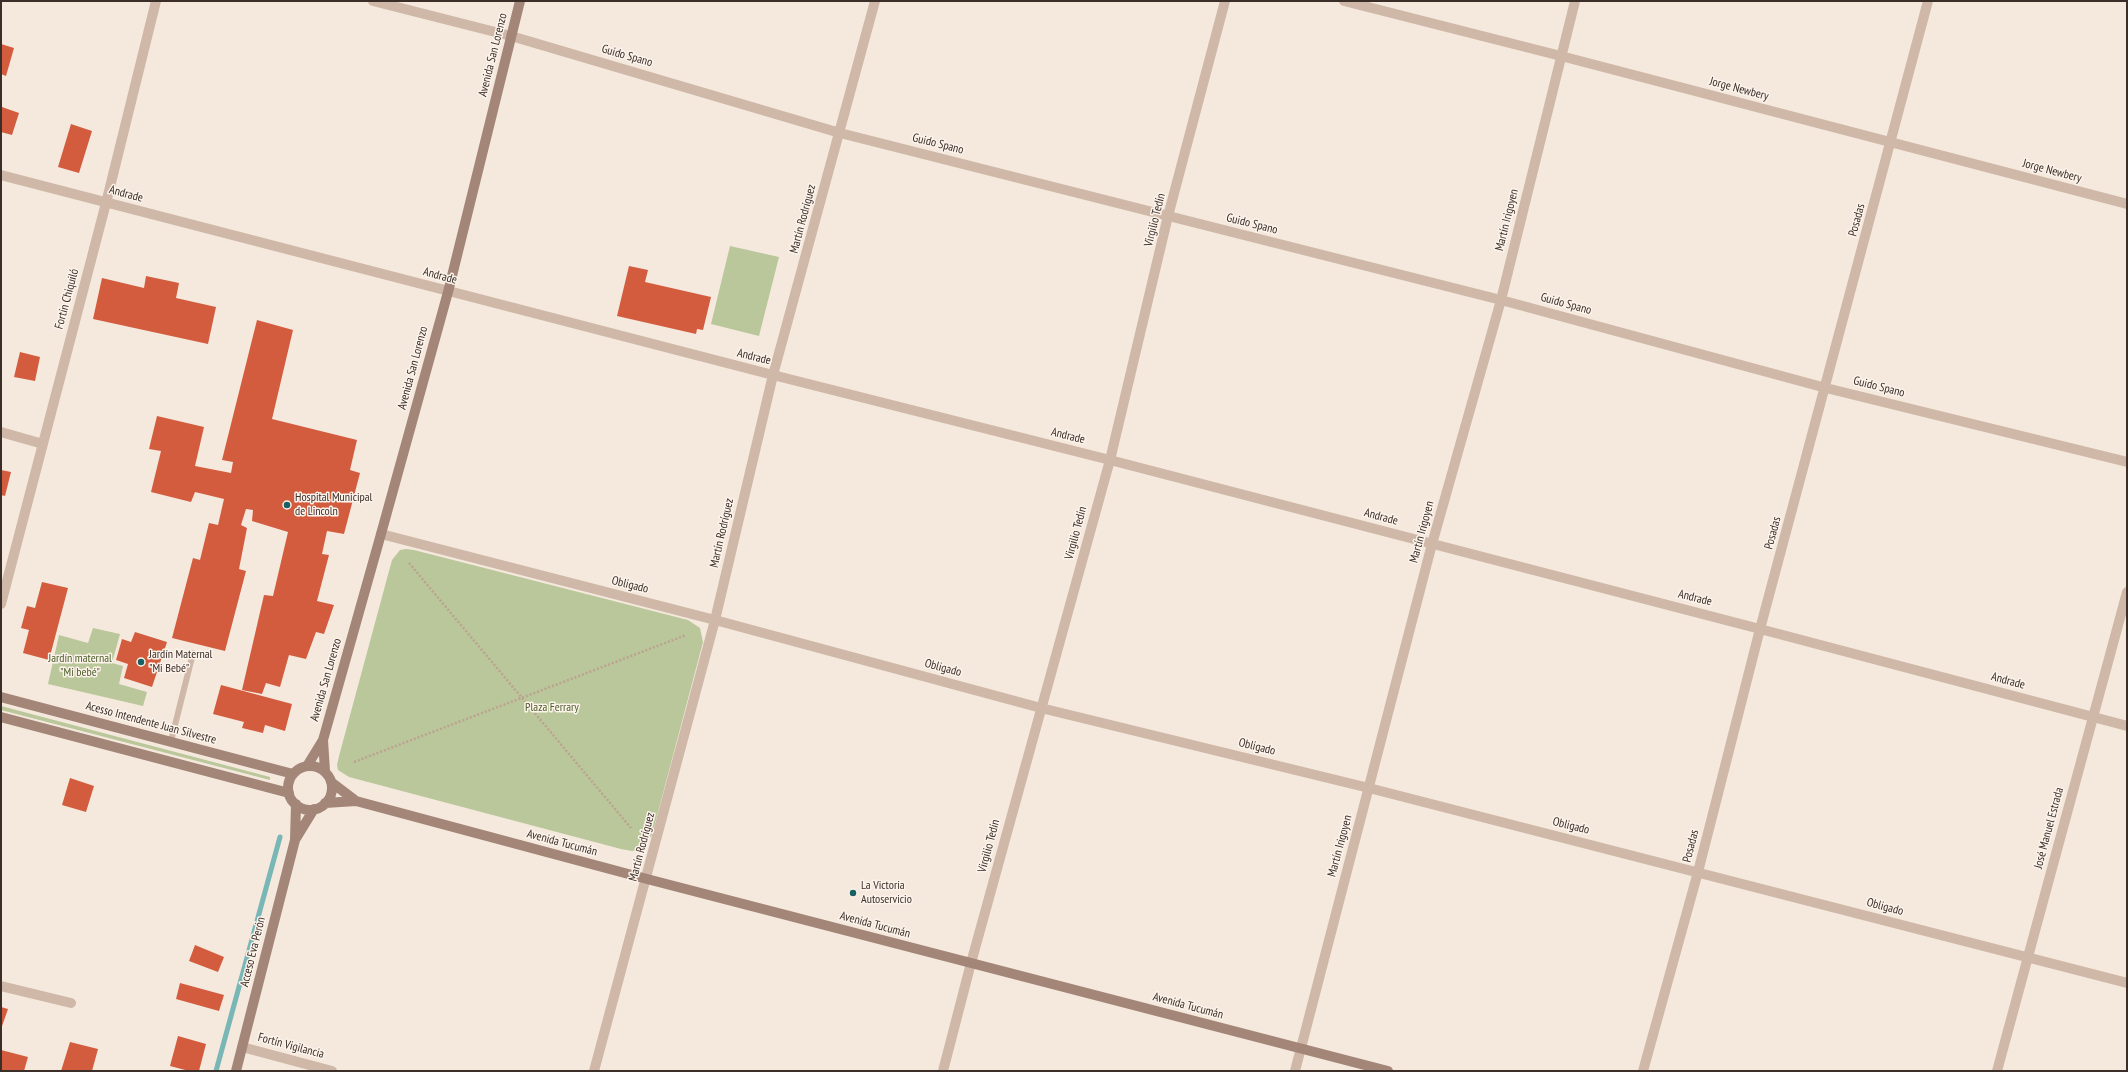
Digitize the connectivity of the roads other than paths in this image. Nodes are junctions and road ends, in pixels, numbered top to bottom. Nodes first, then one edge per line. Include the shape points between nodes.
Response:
1 (156, 1) edge
2 (373, 1) edge
3 (520, 1) edge
4 (875, 1) edge
5 (1225, 1) edge
6 (1344, 1) edge
7 (1575, 1) edge
8 (1928, 1) edge
9 (511, 36) junction
10 (1561, 56) junction
11 (840, 133) junction
12 (1891, 142) junction
13 (1, 175) edge
14 (106, 202) junction
15 (2127, 204) edge
16 (1168, 216) junction
17 (448, 292) junction
18 (1501, 300) junction
19 (773, 375) junction
20 (1826, 388) junction
21 (1, 432) edge
22 (43, 444) junction
23 (1110, 460) junction
24 (2127, 462) edge
25 (381, 534) junction
26 (1432, 544) junction
27 (2127, 592) edge
28 (1, 604) edge
29 (715, 620) junction
30 (1760, 628) junction
31 (193, 653) dead end
32 (1, 697) edge
33 (1041, 708) junction
34 (1, 717) edge
35 (2093, 718) junction
36 (2127, 726) edge
37 (323, 740) junction
38 (171, 741) junction
39 (307, 766) junction
40 (325, 771) junction
41 (293, 774) junction
42 (331, 782) junction
43 (1369, 788) junction
44 (290, 793) junction
45 (356, 801) junction
46 (326, 803) junction
47 (296, 804) junction
48 (314, 809) junction
49 (295, 840) junction
50 (1698, 872) junction
51 (647, 879) junction
52 (2027, 957) junction
53 (971, 963) junction
54 (2127, 983) edge
55 (1, 986) edge
56 (71, 1003) dead end
57 (242, 1047) junction
58 (1301, 1048) junction
59 (236, 1071) edge
60 (332, 1071) edge
61 (594, 1071) edge
62 (943, 1071) edge
63 (1295, 1071) edge
64 (1388, 1071) edge
65 (1643, 1071) edge
66 (1997, 1071) edge

1 - 14 street, Fortín Chiquiló
2 - 9 street, Guido Spano
3 - 9 main road, Avenida San Lorenzo
4 - 11 street, Martín Rodríguez
5 - 16 street, Virgilio Tedín
6 - 10 street, Jorge Newbery
7 - 10 street, Martín Irigoyen
8 - 12 street, Posadas
9 - 11 street, Guido Spano
9 - 17 main road, Avenida San Lorenzo
10 - 12 street, Jorge Newbery
10 - 18 street, Martín Irigoyen
11 - 16 street, Guido Spano
11 - 19 street, Martín Rodríguez
12 - 15 street, Jorge Newbery
12 - 20 street, Posadas
13 - 14 street, Andrade
14 - 17 street, Andrade
14 - 22 street, Fortín Chiquiló
16 - 18 street, Guido Spano
16 - 23 street, Virgilio Tedín
17 - 19 street, Andrade
17 - 25 main road, Avenida San Lorenzo
18 - 20 street, Guido Spano
18 - 26 street, Martín Irigoyen
19 - 23 street, Andrade
19 - 29 street, Martín Rodríguez
20 - 24 street, Guido Spano
20 - 30 street, Posadas
21 - 22 street
22 - 28 street, Fortín Chiquiló
23 - 26 street, Andrade
23 - 33 street, Virgilio Tedín
25 - 29 street, Obligado
25 - 37 main road, Avenida San Lorenzo
26 - 30 street, Andrade
26 - 43 street, Martín Irigoyen
27 - 35 street, José Manuel Estrada
29 - 33 street, Obligado
29 - 51 street, Martín Rodríguez
30 - 35 street, Andrade
30 - 50 street, Posadas
31 - 38 lane
32 - 38 main road, Acesso Intendente Juan Silvestre
33 - 43 street, Obligado
33 - 53 street, Virgilio Tedín
34 - 44 main road
35 - 36 street, Andrade
35 - 52 street, José Manuel Estrada
37 - 39 main road, Avenida San Lorenzo
37 - 40 main road, Avenida San Lorenzo
38 - 41 main road, Acesso Intendente Juan Silvestre
39 - 40 main road
39 - 41 main road
40 - 42 main road
41 - 44 main road via 289,783
42 - 45 main road, Avenida Tucumán
42 - 46 main road via 332,792
43 - 50 street, Obligado
43 - 58 street, Martín Irigoyen
44 - 47 main road
45 - 46 main road, Avenida Tucumán
45 - 51 main road, Avenida Tucumán
46 - 48 main road
47 - 48 main road
47 - 49 main road, Acceso Eva Perón
48 - 49 main road, Acceso Eva Perón
49 - 57 main road, Acceso Eva Perón
50 - 52 street, Obligado
50 - 65 street, Posadas
51 - 53 main road, Avenida Tucumán
51 - 61 street, Martín Rodríguez
52 - 54 street, Obligado
52 - 66 street, José Manuel Estrada
53 - 58 main road, Avenida Tucumán
53 - 62 street, Virgilio Tedín
55 - 56 street
57 - 59 main road, Acceso Eva Perón
57 - 60 street, Fortín Vigilancia
58 - 63 street, Martín Irigoyen
58 - 64 main road, Avenida Tucumán

